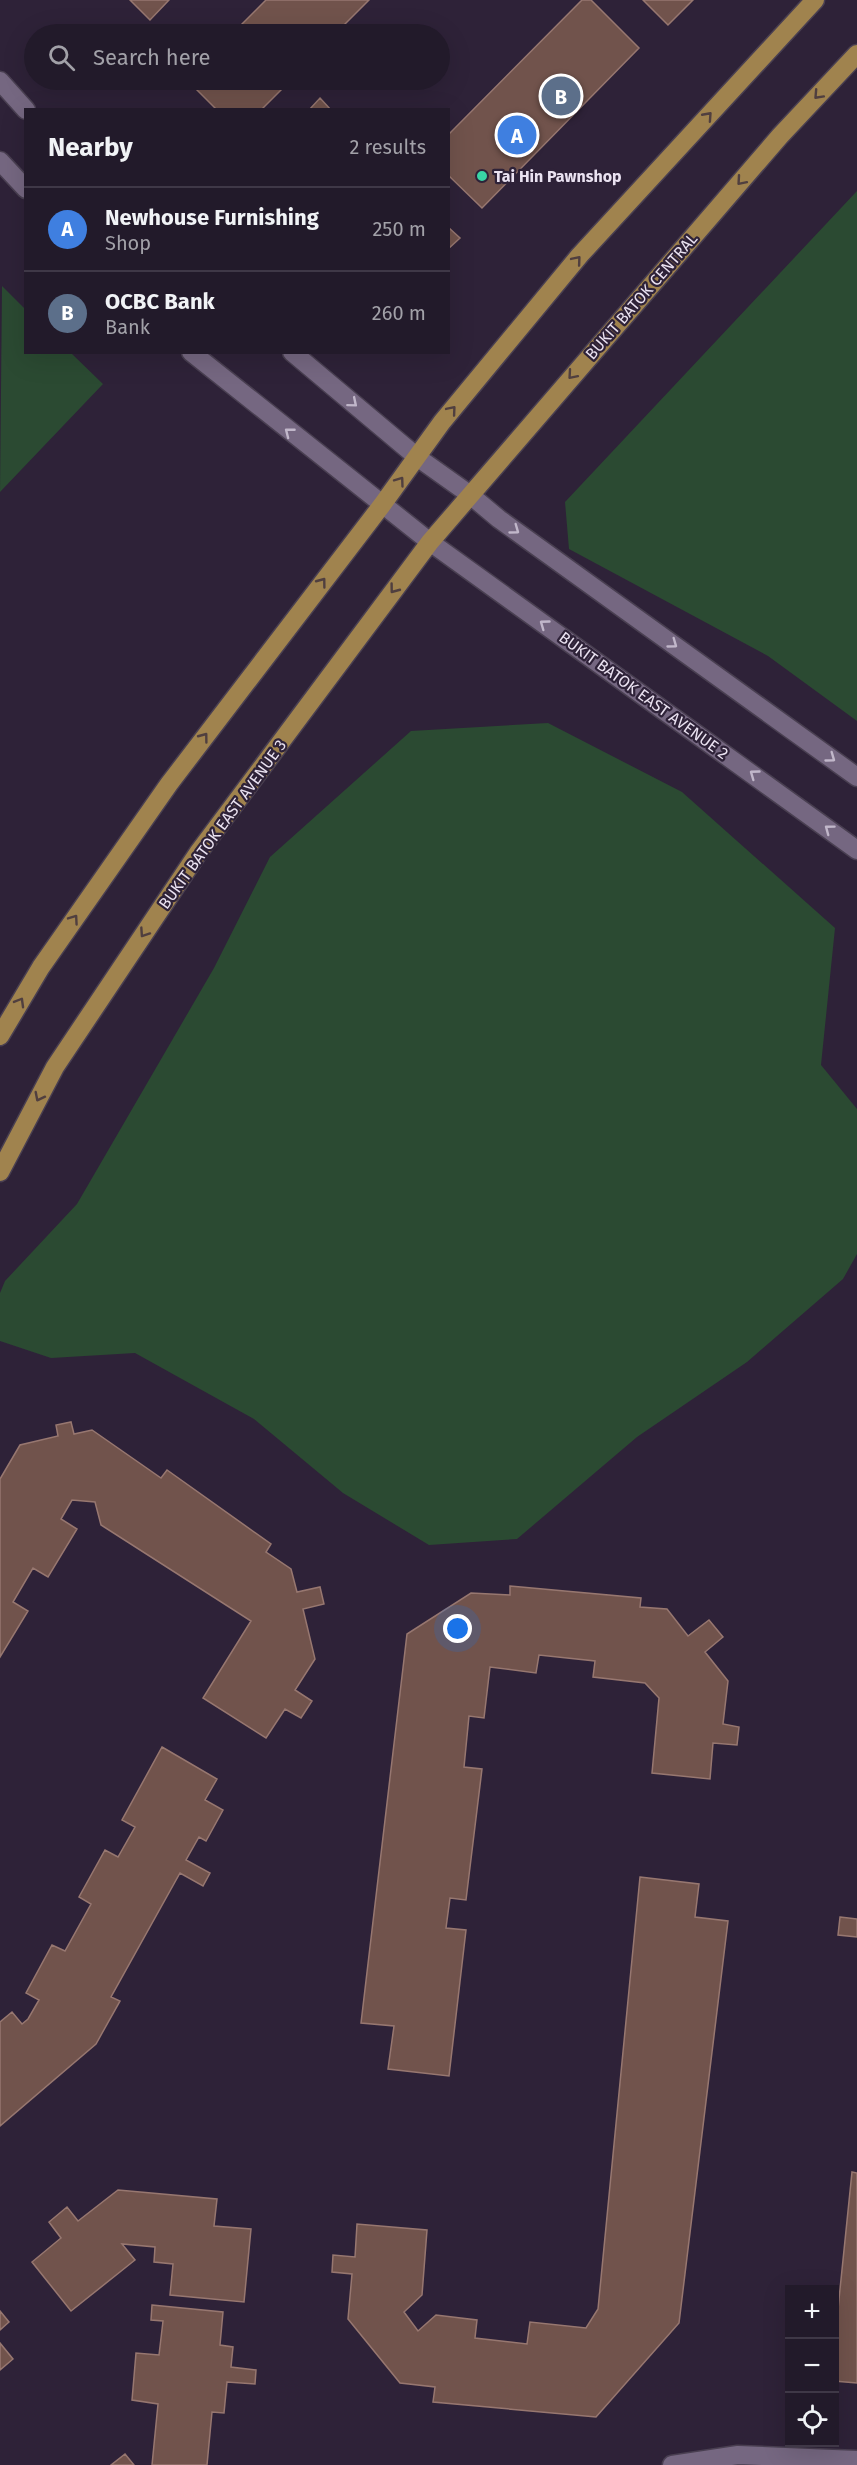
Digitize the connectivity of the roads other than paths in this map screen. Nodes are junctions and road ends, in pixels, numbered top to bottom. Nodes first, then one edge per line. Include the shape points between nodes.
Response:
1 (815, 0) edge
2 (857, 54) edge
3 (0, 81) edge
4 (24, 108) edge
5 (0, 161) edge
6 (24, 187) edge
7 (193, 354) edge
8 (294, 354) edge
9 (417, 457) junction
10 (469, 494) junction
11 (382, 505) junction
12 (430, 542) junction
13 (857, 777) edge
14 (857, 850) edge
15 (0, 1036) edge
16 (0, 1172) edge
17 (857, 2460) edge
18 (672, 2465) edge

9 -> 1 main road via 580,255
2 -> 10 main road, BUKIT BATOK CENTRAL via 780,136
3 - 4 street
5 - 6 street
11 -> 7 street
8 -> 9 street
9 - 10 street
11 -> 9 main road
10 - 12 main road, BUKIT BATOK EAST AVENUE 3
10 -> 13 street
11 - 12 street
15 -> 11 main road via 40,967 169,784
14 -> 12 street, BUKIT BATOK EAST AVENUE 2
12 -> 16 main road, BUKIT BATOK EAST AVENUE 3 via 198,853 55,1067
17 - 18 street via 738,2455

